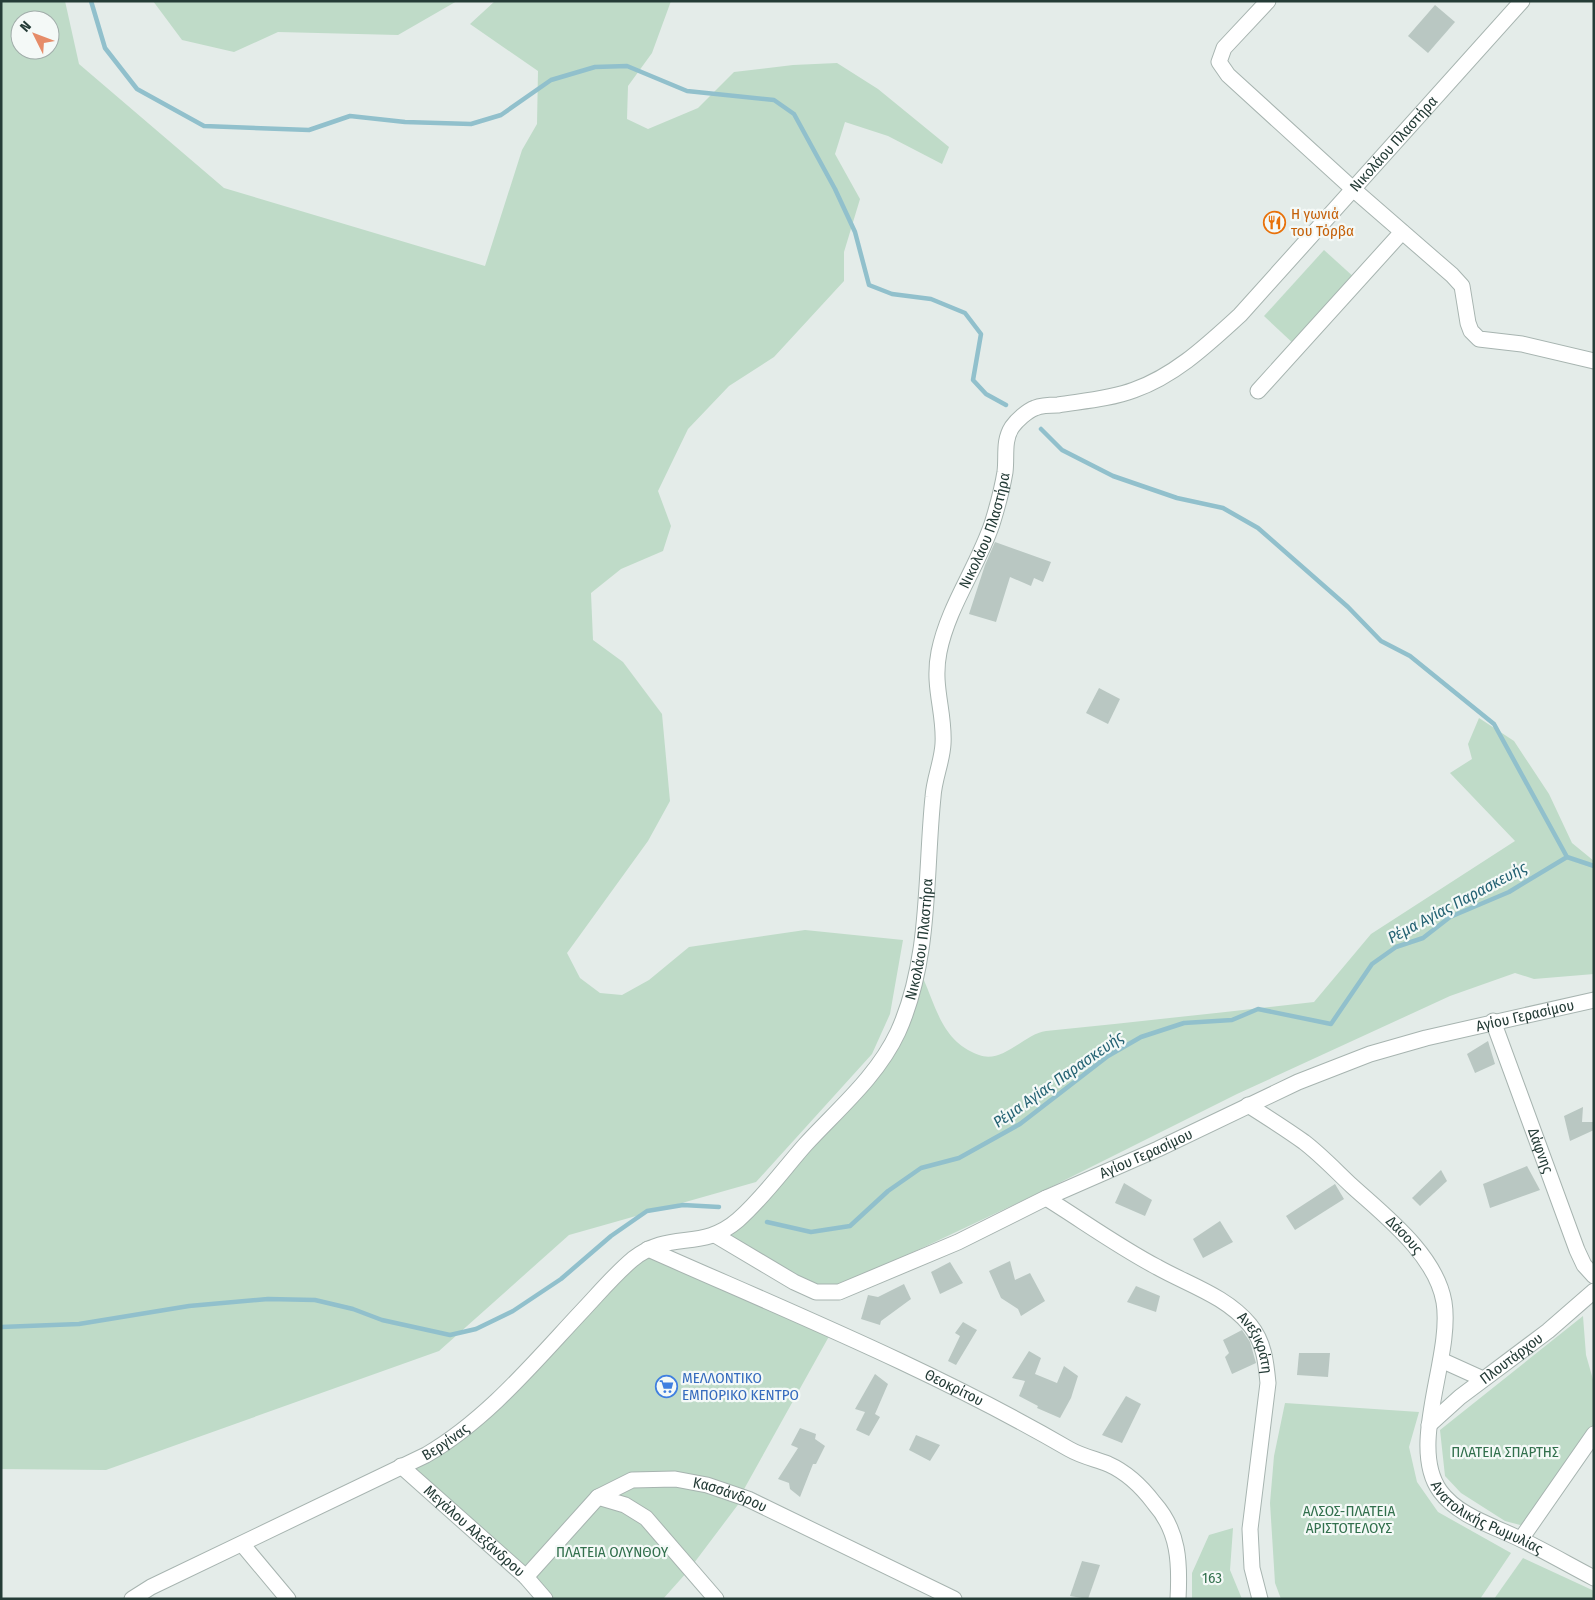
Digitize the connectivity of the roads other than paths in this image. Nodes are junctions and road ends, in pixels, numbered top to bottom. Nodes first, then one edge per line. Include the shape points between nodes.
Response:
1 (1268, 1) edge
2 (1522, 1) edge
3 (1353, 189) junction
4 (1402, 232) junction
5 (1594, 361) edge
6 (1258, 391) dead end
7 (1594, 1000) edge
8 (1493, 1021) junction
9 (1248, 1105) junction
10 (1046, 1198) junction
11 (715, 1235) junction
12 (648, 1249) junction
13 (1594, 1276) edge
14 (1594, 1290) edge
15 (1441, 1360) junction
16 (1483, 1379) junction
17 (1429, 1424) junction
18 (1594, 1434) edge
19 (401, 1466) junction
20 (598, 1497) junction
21 (1521, 1539) junction
22 (242, 1544) junction
23 (526, 1577) junction
24 (1594, 1578) edge
25 (132, 1599) edge
26 (288, 1599) edge
27 (544, 1599) edge
28 (716, 1599) edge
29 (954, 1599) edge
30 (1178, 1599) edge
31 (1260, 1599) edge

1 - 3 street via 1224,48 1219,62 1270,115
2 - 3 street, Νικολάου Πλαστήρα
3 - 4 street
3 - 11 street, Νικολάου Πλαστήρα via 1240,315 1197,354 1168,374 1134,391 1035,408 1014,424 1006,439 1005,472 990,529 943,633 938,657 936,685 943,748 933,795 922,942 903,1020 892,1044 868,1077 742,1216
4 - 5 street via 1462,286 1468,323 1479,339 1522,344
4 - 6 street
7 - 8 street, Αγίου Γερασίμου
8 - 9 street, Αγίου Γερασίμου via 1370,1054
8 - 13 street, Δάφνης via 1578,1250 1584,1265
9 - 10 street, Αγίου Γερασίμου
9 - 15 street, Δάσους via 1306,1144 1378,1209 1426,1261 1444,1302
10 - 11 street, Αγίου Γερασίμου via 958,1242 831,1294 816,1292 794,1282
10 - 31 street, Ανεξικράτη via 1152,1264 1230,1306 1259,1339 1266,1361 1267,1397 1250,1548
11 - 12 street, Βεργίνας via 693,1241 672,1240
12 - 19 street, Βεργίνας via 615,1276 474,1422 442,1445
12 - 30 street, Θεοκρίτου via 918,1370 1080,1454 1116,1468 1154,1501 1171,1530 1180,1566
14 - 16 street, Πλουτάρχου via 1548,1331
15 - 16 street
15 - 17 street, Δάσους
16 - 17 street, Πλουτάρχου
17 - 21 street, Ανατολικής Ρωμυλίας via 1429,1459 1439,1490 1472,1516
18 - 21 street
19 - 22 street, Βεργίνας
19 - 23 street, Μεγάλου Αλεξάνδρου
20 - 23 street, Κασσάνδρου
20 - 28 street via 625,1504 646,1518
20 - 29 street, Κασσάνδρου via 632,1480 675,1479 707,1484 755,1502
21 - 24 street, Ανατολικής Ρωμυλίας
22 - 25 street, Βεργίνας
22 - 26 street
23 - 27 street, Μεγάλου Αλεξάνδρου

